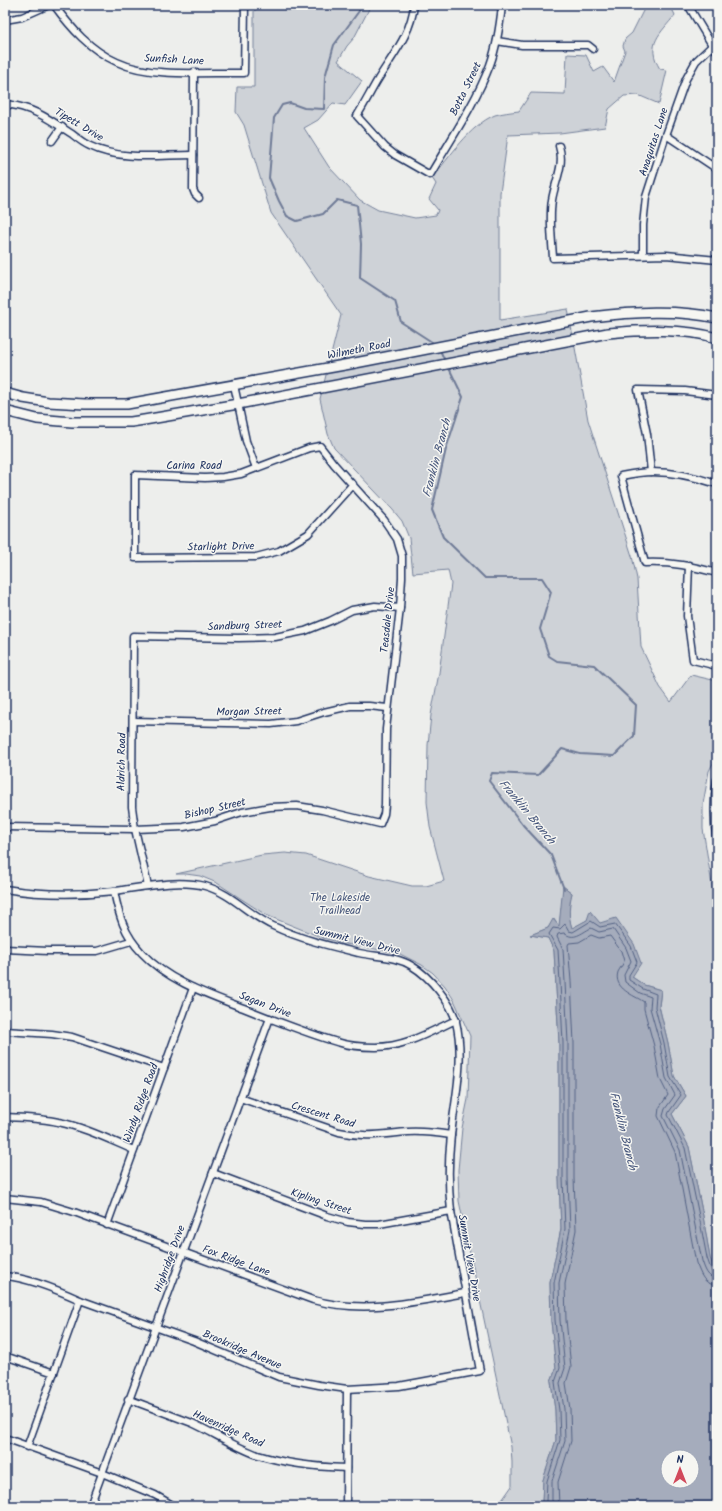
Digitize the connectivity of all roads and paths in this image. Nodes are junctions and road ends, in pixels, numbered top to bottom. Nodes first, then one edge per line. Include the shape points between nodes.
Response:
1 (49, 5) edge
2 (54, 5) edge
3 (245, 5) edge
4 (414, 5) edge
5 (502, 5) edge
6 (688, 5) edge
7 (5, 20) edge
8 (496, 41) junction
9 (714, 43) edge
10 (593, 49) dead end
11 (717, 51) edge
12 (194, 72) junction
13 (5, 104) edge
14 (62, 127) junction
15 (666, 135) junction
16 (52, 141) dead end
17 (559, 146) dead end
18 (193, 155) junction
19 (717, 169) edge
20 (199, 198) dead end
21 (643, 255) junction
22 (717, 260) edge
23 (717, 318) edge
24 (717, 338) edge
25 (234, 385) junction
26 (5, 393) edge
27 (717, 395) edge
28 (238, 404) junction
29 (5, 412) edge
30 (320, 446) joint
31 (256, 468) junction
32 (651, 472) junction
33 (353, 484) junction
34 (717, 484) edge
35 (134, 558) joint
36 (689, 565) junction
37 (717, 573) edge
38 (400, 608) junction
39 (133, 636) joint
40 (717, 666) edge
41 (388, 708) junction
42 (133, 721) junction
43 (717, 780) edge
44 (715, 823) edge
45 (380, 824) joint
46 (5, 827) edge
47 (135, 829) junction
48 (717, 846) edge
49 (148, 886) junction
50 (5, 889) edge
51 (114, 891) junction
52 (131, 941) junction
53 (5, 949) edge
54 (193, 988) junction
55 (270, 1018) junction
56 (456, 1020) junction
57 (5, 1031) edge
58 (164, 1068) junction
59 (240, 1098) junction
60 (5, 1117) edge
61 (451, 1135) junction
62 (134, 1150) junction
63 (214, 1174) junction
64 (5, 1198) edge
65 (451, 1211) junction
66 (107, 1225) junction
67 (183, 1252) junction
68 (5, 1276) edge
69 (465, 1293) junction
70 (80, 1300) junction
71 (156, 1327) junction
72 (5, 1356) edge
73 (480, 1371) joint
74 (54, 1373) junction
75 (347, 1389) junction
76 (128, 1399) junction
77 (5, 1438) edge
78 (27, 1447) junction
79 (346, 1468) junction
80 (102, 1474) junction
81 (90, 1506) edge
82 (174, 1506) edge
83 (346, 1506) edge

1 - 7 street via 22,17
2 - 12 street, Sunfish Lane via 83,40 117,62 151,71
3 - 12 street, Sunfish Lane via 244,73
4 - 8 street, Botta Street via 410,26 357,116 385,147 430,175 472,104 490,64
5 - 8 street, Botta Street
6 - 9 street
8 - 10 street via 522,45 588,45
9 - 11 street
9 - 15 street, Anaquitas Lane via 696,61 686,79
12 - 18 street
13 - 14 street, Tipett Drive via 36,112
14 - 16 street
14 - 18 street, Tipett Drive via 105,152
15 - 19 street
15 - 21 street, Anaquitas Lane via 646,197
17 - 21 street via 562,158 550,218 553,258
18 - 20 street via 193,189
21 - 22 street
23 - 25 street, Wilmeth Road via 673,312 591,317
24 - 28 street via 676,332 634,331 608,334
25 - 26 street, Wilmeth Road via 127,404 48,402
25 - 28 street
27 - 32 street via 638,390
28 - 29 street via 131,422 72,422 38,419
28 - 31 street via 246,441
30 - 31 street, Carina Road
30 - 33 street, Teasdale Drive
31 - 35 street, Carina Road via 241,474 211,478 134,475
32 - 34 street via 670,472
32 - 36 street via 621,476 645,563
33 - 35 street, Starlight Drive via 308,534 279,551 256,557
33 - 38 street, Teasdale Drive via 397,539 402,556
36 - 37 street
36 - 40 street via 687,616 693,660
38 - 39 street, Sandburg Street via 375,606 352,610 305,632 275,637
38 - 41 street, Teasdale Drive
39 - 42 street, Aldrich Road
41 - 42 street, Morgan Street via 350,706 296,721 271,724
41 - 45 street, Teasdale Drive via 385,805
42 - 47 street, Aldrich Road via 132,807
43 - 44 street via 714,795
44 - 48 street
45 - 47 street, Bishop Street via 296,806 242,812 184,827
46 - 47 street, Bishop Street
47 - 49 street, Aldrich Road
49 - 51 street, Summit View Drive
49 - 56 street, Summit View Drive via 205,886 229,896 255,916 292,934 354,952 389,957 412,966 432,982 446,1000
50 - 51 street, Summit View Drive via 59,894
51 - 52 street, Sagan Drive via 120,917
52 - 53 street via 97,951
52 - 54 street, Sagan Drive via 154,964
54 - 55 street, Sagan Drive
54 - 58 street, Windy Ridge Road
55 - 56 street, Sagan Drive via 338,1043 376,1047 397,1046
55 - 59 street, Highridge Drive
56 - 61 street, Summit View Drive via 460,1044 460,1070
57 - 58 street via 72,1037
58 - 62 street, Windy Ridge Road
59 - 61 street, Crescent Road via 355,1136 421,1132
59 - 63 street, Highridge Drive
60 - 62 street via 59,1122
61 - 65 street, Summit View Drive via 448,1164
62 - 66 street, Windy Ridge Road
63 - 65 street, Kipling Street via 348,1222 379,1224
63 - 67 street, Highridge Drive
64 - 66 street, Fox Ridge Lane via 41,1202
65 - 69 street, Summit View Drive
66 - 67 street, Fox Ridge Lane
67 - 69 street, Fox Ridge Lane via 329,1304 375,1307
67 - 71 street, Highridge Drive
68 - 70 street, Brookridge Avenue via 22,1279
69 - 73 street, Summit View Drive
70 - 71 street, Brookridge Avenue
70 - 74 street
71 - 75 street, Brookridge Avenue via 279,1377
71 - 76 street, Highridge Drive
72 - 74 street
73 - 75 street, Brookridge Avenue via 399,1386
74 - 78 street
75 - 79 street
76 - 79 street, Havenridge Road via 193,1424 258,1455 311,1467
76 - 80 street, Highridge Drive
77 - 78 street
78 - 80 street
79 - 83 street
80 - 81 street, Highridge Drive
80 - 82 street

